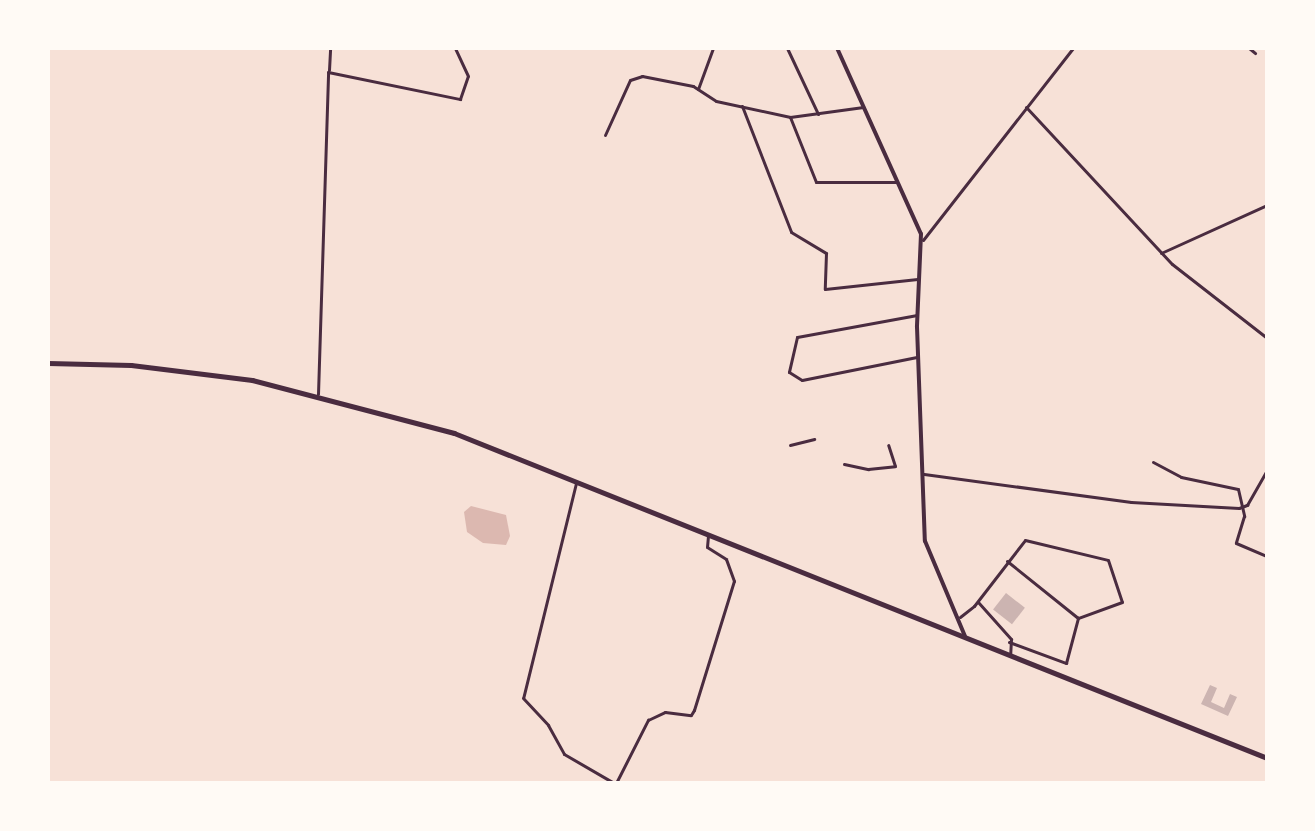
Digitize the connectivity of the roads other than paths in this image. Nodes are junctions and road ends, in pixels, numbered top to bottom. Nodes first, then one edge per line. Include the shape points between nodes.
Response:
1 (330, 48) edge
2 (455, 48) edge
3 (713, 48) edge
4 (787, 48) edge
5 (837, 48) edge
6 (1073, 48) edge
7 (1249, 48) edge
8 (1255, 53) dead end
9 (329, 70) junction
10 (698, 89) junction
11 (742, 106) junction
12 (863, 107) junction
13 (1026, 107) junction
14 (818, 114) junction
15 (790, 117) junction
16 (605, 135) dead end
17 (898, 182) junction
18 (1267, 205) edge
19 (923, 240) junction
20 (1161, 253) junction
21 (917, 279) junction
22 (917, 315) junction
23 (1267, 338) edge
24 (917, 357) junction
25 (48, 363) edge
26 (318, 394) junction
27 (814, 439) dead end
28 (790, 445) dead end
29 (888, 445) dead end
30 (1153, 462) dead end
31 (844, 464) dead end
32 (1267, 470) edge
33 (924, 474) junction
34 (576, 483) junction
35 (1243, 506) junction
36 (708, 536) junction
37 (1267, 556) edge
38 (1007, 561) junction
39 (977, 601) junction
40 (960, 617) junction
41 (1078, 618) junction
42 (965, 639) junction
43 (1009, 642) junction
44 (1010, 656) junction
45 (1267, 758) edge
46 (615, 783) edge

1 - 9 street
2 - 9 street via 468,76 460,99
3 - 10 street
4 - 14 street
5 - 12 main road
6 - 13 street
7 - 8 street
9 - 26 street
10 - 11 street via 716,101
10 - 16 street via 642,76 630,80
11 - 15 street
11 - 21 street via 791,232 826,253 825,289
12 - 14 street
12 - 17 main road
13 - 19 street
13 - 20 street
14 - 15 street
15 - 17 street via 816,182
17 - 19 main road
18 - 20 street
19 - 21 main road
20 - 23 street
21 - 22 main road
22 - 24 main road
22 - 24 street via 797,337 789,372 802,380
24 - 33 main road
25 - 26 highway via 131,365
26 - 34 highway via 454,433
27 - 28 street
29 - 31 street via 895,466 868,469
30 - 35 street via 1181,477 1235,487
32 - 35 street
33 - 35 street via 1131,502
33 - 40 main road via 928,555
34 - 36 highway
34 - 46 street via 523,698 548,725 564,754
35 - 37 street via 1236,543
36 - 42 highway
36 - 46 street via 707,547 726,559 734,581 694,710 691,715 665,712 648,720
38 - 39 street
38 - 41 street
38 - 41 street via 1025,540 1105,557 1122,602
39 - 40 street
39 - 43 street
40 - 42 main road
41 - 43 street via 1066,663
42 - 44 highway
43 - 44 street
44 - 45 highway

